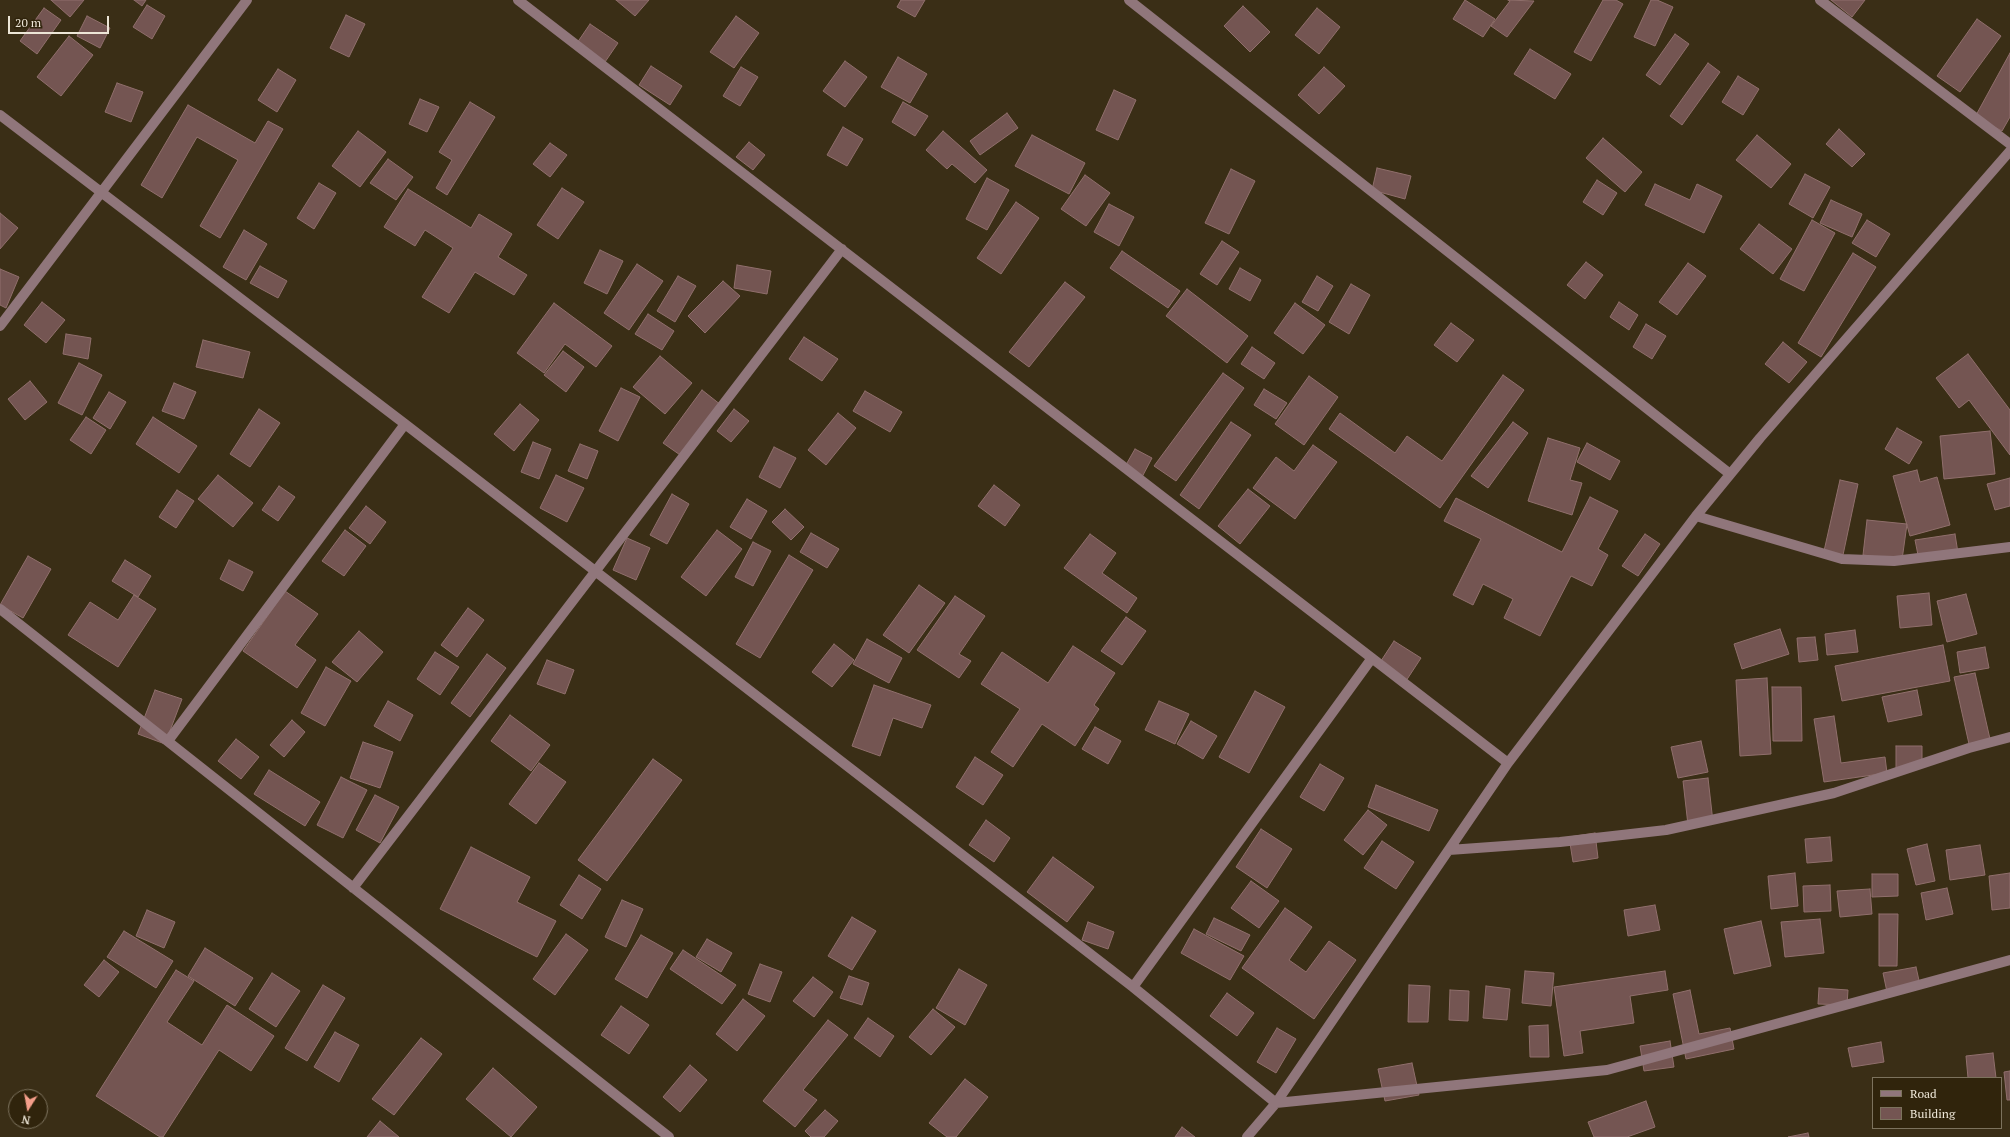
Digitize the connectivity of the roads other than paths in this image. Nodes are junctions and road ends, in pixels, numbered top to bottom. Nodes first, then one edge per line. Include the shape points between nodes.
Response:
1 (247, 0) edge
2 (518, 0) edge
3 (1129, 0) edge
4 (1820, 0) edge
5 (0, 115) edge
6 (2010, 144) edge
7 (2010, 151) edge
8 (101, 192) junction
9 (842, 249) junction
10 (0, 326) edge
11 (405, 424) junction
12 (1730, 474) junction
13 (1696, 516) junction
14 (2010, 547) edge
15 (594, 571) junction
16 (0, 609) edge
17 (1372, 658) junction
18 (2010, 737) edge
19 (168, 741) junction
20 (1508, 763) junction
21 (1449, 850) junction
22 (353, 888) junction
23 (2010, 960) edge
24 (1133, 987) junction
25 (1276, 1103) junction
26 (669, 1137) edge
27 (1247, 1137) edge

1 - 8 street
2 - 9 street
3 - 12 street
4 - 6 street
5 - 8 street
7 - 12 street
8 - 10 street
8 - 11 street
9 - 15 street
9 - 17 street
11 - 15 street
11 - 19 street
12 - 13 street
13 - 14 street via 1842,559 1894,561
13 - 20 street
15 - 22 street
15 - 24 street
16 - 19 street
17 - 20 street
17 - 24 street
18 - 21 street via 1834,793 1666,830 1560,842
19 - 22 street
20 - 21 street
21 - 25 street
22 - 26 street
23 - 25 street via 1607,1070
24 - 25 street
25 - 27 street

